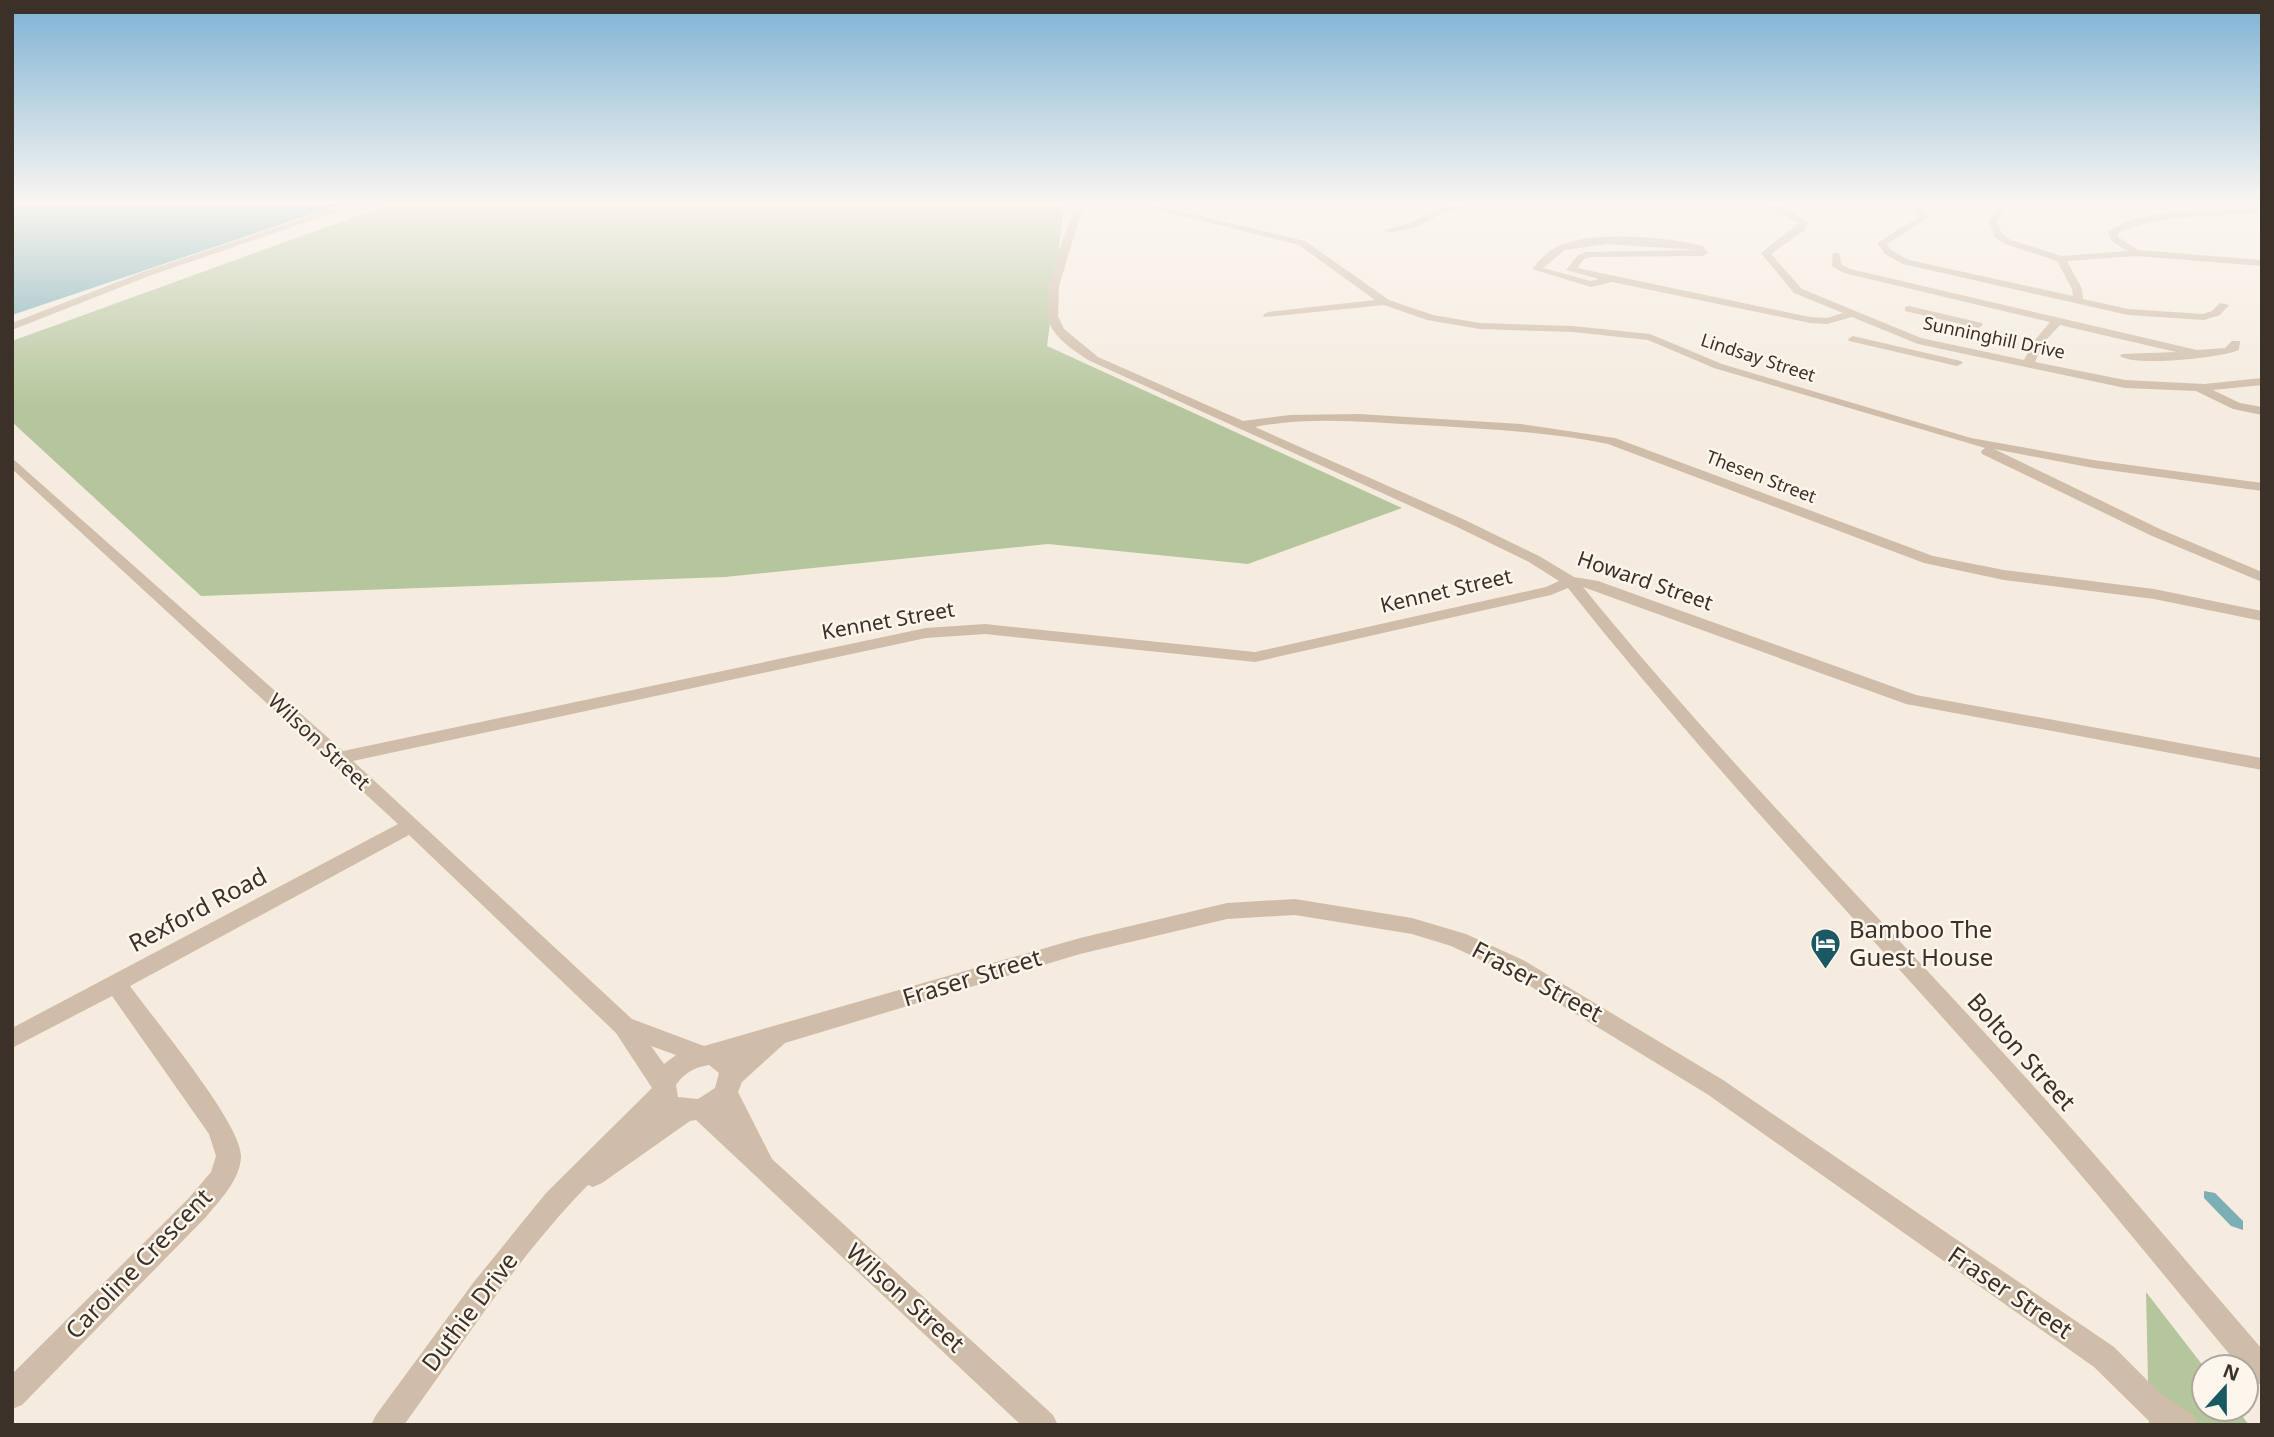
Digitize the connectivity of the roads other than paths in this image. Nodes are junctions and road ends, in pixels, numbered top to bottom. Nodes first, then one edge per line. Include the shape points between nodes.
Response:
1 (155, 271) edge
2 (1060, 271) edge
3 (1341, 271) edge
4 (1539, 271) edge
5 (1576, 271) edge
6 (1779, 271) edge
7 (1851, 271) edge
8 (1951, 271) edge
9 (2067, 271) edge
10 (1873, 277) junction
11 (1611, 279) junction
12 (1860, 285) dead end
13 (1909, 285) junction
14 (2078, 301) junction
15 (1385, 302) junction
16 (2224, 305) dead end
17 (1853, 314) junction
18 (1268, 315) dead end
19 (2058, 320) junction
20 (1978, 325) dead end
21 (12, 327) edge
22 (1853, 339) dead end
23 (1918, 341) junction
24 (2236, 343) dead end
25 (1903, 351) junction
26 (2197, 354) junction
27 (2126, 356) dead end
28 (1957, 363) dead end
29 (2028, 364) junction
30 (2262, 381) edge
31 (2198, 388) junction
32 (2262, 411) edge
33 (1243, 425) junction
34 (1969, 441) junction
35 (12, 462) edge
36 (2262, 487) edge
37 (2262, 578) edge
38 (1570, 581) junction
39 (2262, 616) edge
40 (339, 758) junction
41 (2262, 764) edge
42 (409, 827) junction
43 (115, 984) junction
44 (624, 1026) junction
45 (782, 1034) junction
46 (12, 1039) edge
47 (706, 1055) junction
48 (729, 1084) junction
49 (664, 1088) junction
50 (692, 1110) junction
51 (766, 1171) junction
52 (555, 1201) junction
53 (2262, 1371) edge
54 (12, 1395) edge
55 (386, 1425) edge
56 (1043, 1425) edge
57 (2183, 1425) edge

1 - 21 street
2 - 33 street, Howard Street via 1053,314 1056,327 1094,359
3 - 15 street, Lindsay Street
4 - 11 street via 1600,284
5 - 11 street
6 - 17 street, Sunninghill Drive via 1798,291
7 - 10 street
8 - 14 street
9 - 14 street
10 - 12 street
10 - 13 street
11 - 17 street via 1814,320
13 - 19 street
13 - 20 street via 1897,298 1910,311
14 - 16 street via 2128,312 2190,317 2216,313
15 - 18 street
15 - 34 street, Lindsay Street via 1461,324 1573,328 1650,337 1718,366
17 - 23 street, Sunninghill Drive
19 - 26 street
19 - 29 street via 2039,341
22 - 25 street
23 - 25 street
23 - 29 street, Sunninghill Drive
24 - 26 street via 2232,349
25 - 28 street
26 - 27 street
29 - 31 street, Sunninghill Drive via 2125,384
30 - 31 street, Sunninghill Drive
31 - 32 street via 2237,407
33 - 38 street, Howard Street via 1471,528
33 - 39 street, Thesen Street via 1320,416 1587,435 1929,560 2004,575 2154,594
34 - 36 street, Lindsay Street
34 - 37 street via 2157,533
35 - 40 street, Wilson Street
38 - 40 street, Kennet Street via 1551,590 1255,657 985,629 926,633
38 - 41 street, Howard Street via 1593,584 1912,700
38 - 53 street, Bolton Street via 1794,841 2039,1109
40 - 42 street, Wilson Street
42 - 43 street, Rexford Road
42 - 44 street, Wilson Street
43 - 46 street, Rexford Road
43 - 54 street, Caroline Crescent via 220,1129 229,1156 222,1178 197,1208
44 - 47 street, Wilson Street
44 - 49 street, Wilson Street
45 - 47 street, Fraser Street
45 - 48 street, Fraser Street
45 - 57 street, Fraser Street via 1080,946 1227,911 1295,907 1412,926 1516,966 1715,1087 2104,1357 2157,1412
47 - 48 street via 726,1062
47 - 49 street via 682,1062
48 - 50 street
48 - 51 street, Wilson Street
49 - 50 street via 669,1104
49 - 52 street, Duthie Drive
50 - 51 street, Wilson Street
50 - 52 street, Duthie Drive
51 - 56 street, Wilson Street
52 - 55 street, Duthie Drive

